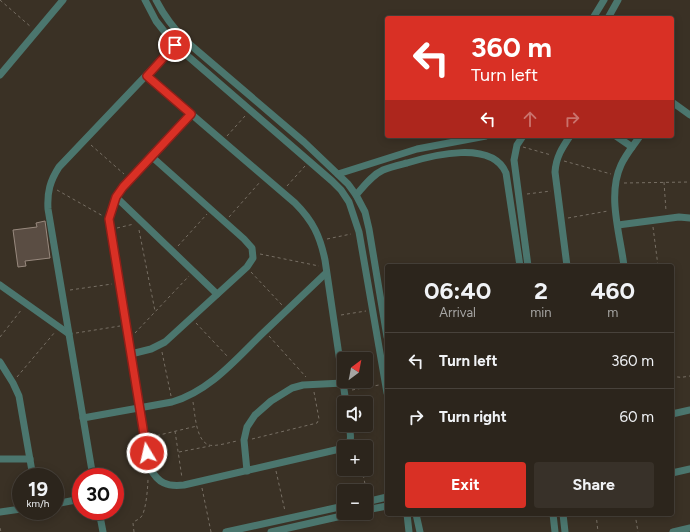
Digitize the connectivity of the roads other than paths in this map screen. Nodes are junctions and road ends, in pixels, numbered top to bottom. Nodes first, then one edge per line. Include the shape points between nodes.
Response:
1 (63, 0) edge
2 (145, 0) edge
3 (156, 0) edge
4 (604, 0) edge
5 (618, 0) edge
6 (594, 16) edge
7 (609, 16) edge
8 (175, 45) junction
9 (0, 76) edge
10 (147, 76) junction
11 (674, 103) edge
12 (191, 114) junction
13 (690, 115) edge
14 (475, 138) edge
15 (522, 138) edge
16 (569, 138) edge
17 (619, 138) edge
18 (639, 138) edge
19 (459, 141) junction
20 (632, 147) junction
21 (462, 152) junction
22 (151, 156) junction
23 (515, 172) junction
24 (506, 173) junction
25 (338, 174) junction
26 (356, 195) junction
27 (116, 197) junction
28 (690, 218) edge
29 (618, 225) junction
30 (520, 264) edge
31 (528, 264) edge
32 (567, 264) edge
33 (624, 264) edge
34 (326, 270) junction
35 (0, 284) edge
36 (217, 294) junction
37 (385, 325) edge
38 (69, 334) junction
39 (338, 352) edge
40 (131, 354) junction
41 (0, 362) edge
42 (385, 378) edge
43 (337, 383) edge
44 (140, 409) junction
45 (690, 410) edge
46 (674, 414) edge
47 (83, 418) junction
48 (337, 450) edge
49 (0, 459) edge
50 (30, 459) junction
51 (32, 468) edge
52 (91, 468) edge
53 (690, 469) edge
54 (247, 470) junction
55 (674, 473) edge
56 (384, 498) edge
57 (373, 500) edge
58 (385, 506) edge
59 (337, 507) edge
60 (373, 509) edge
61 (12, 510) edge
62 (0, 512) edge
63 (306, 514) junction
64 (407, 516) edge
65 (416, 516) edge
66 (553, 516) edge
67 (563, 516) edge
68 (337, 517) edge
69 (101, 520) edge
70 (308, 524) junction
71 (690, 528) edge
72 (236, 531) edge
73 (103, 532) edge
74 (226, 532) edge
75 (271, 532) edge
76 (410, 532) edge
77 (420, 532) edge
78 (555, 532) edge
79 (565, 532) edge
80 (673, 532) edge

1 - 9 street
2 - 8 street via 156,21
3 - 25 street via 168,21 187,42
4 - 6 street
5 - 7 street
8 - 10 street
8 - 42 street via 341,190 351,207 359,232
10 - 12 street
10 - 38 street via 59,167 49,186 48,209
11 - 13 street
12 - 22 street
12 - 34 street via 306,214 320,241
14 - 19 street
15 - 23 street via 517,145 514,160
16 - 32 street via 560,150 555,172
17 - 20 street
18 - 20 street
19 - 21 street
19 - 25 street via 417,149
20 - 29 street via 616,179 614,193
21 - 24 street via 489,157 498,162
21 - 26 street via 419,159 384,170 373,177
22 - 27 street
22 - 36 street via 249,244 253,252 253,258 246,267
23 - 24 street
23 - 31 street
24 - 30 street
25 - 26 street
26 - 37 street via 365,212
27 - 36 street
27 - 40 street via 109,219 110,230
28 - 29 street via 666,218
29 - 33 street
34 - 39 street
34 - 44 street via 210,383 192,395
35 - 38 street
36 - 40 street via 161,345
38 - 47 street
40 - 44 street
41 - 50 street via 19,396
43 - 54 street via 292,388 271,401 247,427 244,440
44 - 47 street
44 - 54 street via 150,468 153,475 166,485 184,485
45 - 46 street
47 - 52 street
48 - 54 street
49 - 50 street
50 - 51 street
53 - 55 street
56 - 57 street
56 - 58 street
58 - 60 street
59 - 63 street
61 - 62 street
63 - 70 street
63 - 72 street
64 - 76 street
65 - 77 street
66 - 78 street
67 - 79 street
68 - 70 street
69 - 73 street
70 - 75 street
71 - 80 street
72 - 74 street

